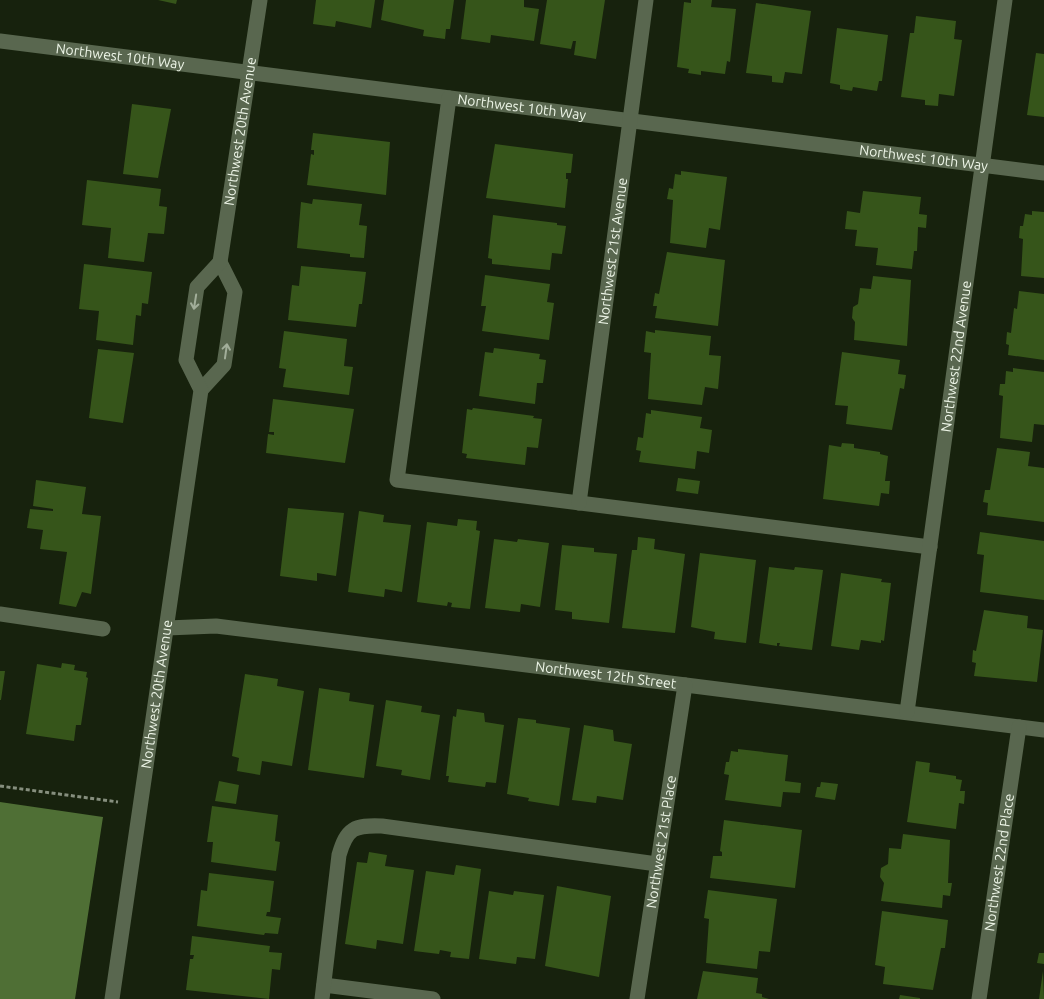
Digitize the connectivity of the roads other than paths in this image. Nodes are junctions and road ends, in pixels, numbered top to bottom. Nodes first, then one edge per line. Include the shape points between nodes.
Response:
1 (260, 0) edge
2 (646, 0) edge
3 (1005, 0) edge
4 (0, 41) edge
5 (250, 73) junction
6 (449, 98) junction
7 (630, 121) junction
8 (982, 165) junction
9 (1044, 173) edge
10 (220, 262) junction
11 (201, 390) junction
12 (579, 502) junction
13 (930, 547) junction
14 (0, 614) edge
15 (103, 628) dead end
16 (167, 628) junction
17 (685, 686) junction
18 (907, 712) junction
19 (1019, 727) junction
20 (1044, 730) edge
21 (657, 864) junction
22 (323, 992) edge
23 (112, 999) edge
24 (433, 999) edge
25 (637, 999) edge
26 (979, 999) edge

1 - 5 street, Northwest 20th Avenue
2 - 7 street, Northwest 21st Avenue
3 - 8 street, Northwest 22nd Avenue
4 - 5 street, Northwest 10th Way
5 - 6 street, Northwest 10th Way
5 - 10 street, Northwest 20th Avenue
6 - 7 street, Northwest 10th Way
6 - 12 street via 397,480
7 - 8 street, Northwest 10th Way
7 - 12 street, Northwest 21st Avenue
8 - 9 street, Northwest 10th Way
8 - 13 street, Northwest 22nd Avenue
10 -> 11 street via 197,287 186,360
11 -> 10 street via 224,365 235,292
11 - 16 street, Northwest 20th Avenue
12 - 13 street
13 - 18 street, Northwest 22nd Avenue
14 - 15 street
16 - 17 street, Northwest 12th Street via 216,626
16 - 23 street, Northwest 20th Avenue
17 - 18 street, Northwest 12th Street
17 - 21 street, Northwest 21st Place
18 - 19 street, Northwest 12th Street
19 - 20 street, Northwest 12th Street
19 - 26 street, Northwest 22nd Place
21 - 22 street via 382,826 352,829 339,855
21 - 25 street, Northwest 21st Place
22 - 24 street

